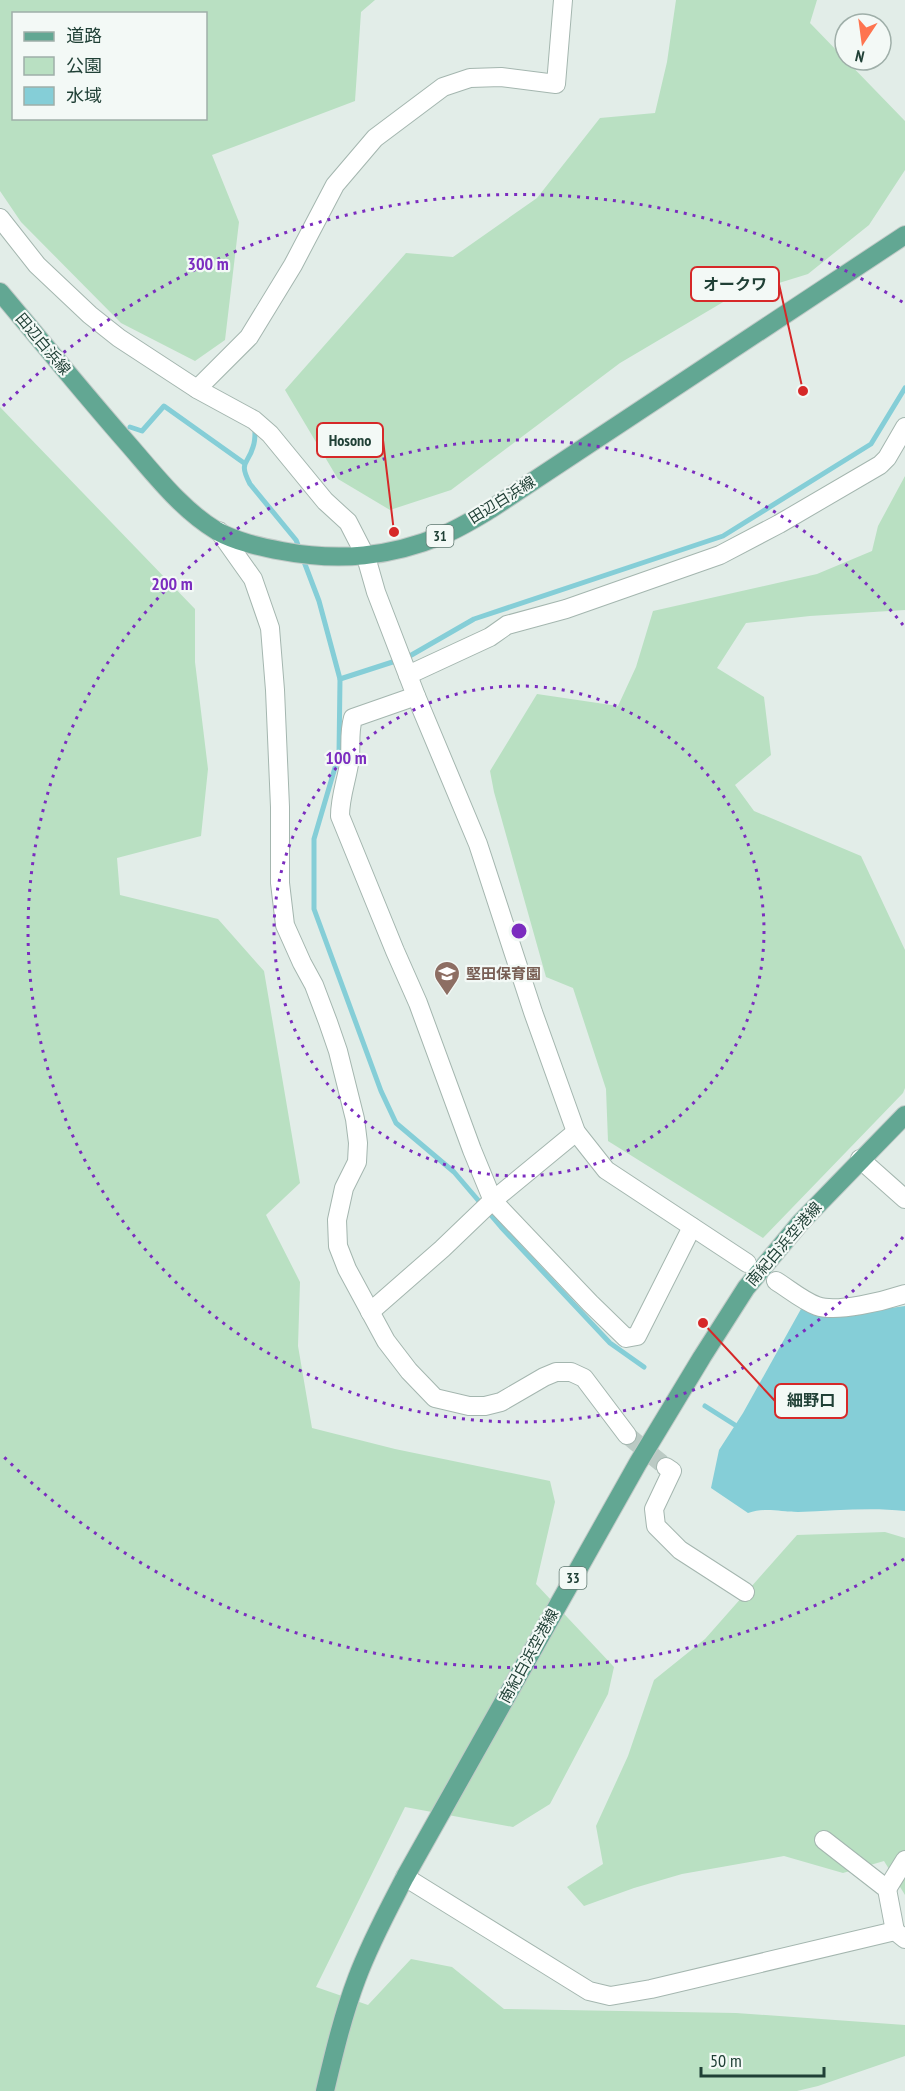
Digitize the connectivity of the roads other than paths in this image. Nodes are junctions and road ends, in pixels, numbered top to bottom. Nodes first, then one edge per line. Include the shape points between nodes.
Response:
1 (563, 0) edge
2 (0, 218) edge
3 (905, 234) edge
4 (0, 292) edge
5 (197, 389) junction
6 (905, 427) edge
7 (219, 531) junction
8 (366, 557) junction
9 (407, 672) junction
10 (416, 696) junction
11 (905, 1115) edge
12 (576, 1132) junction
13 (860, 1159) junction
14 (905, 1199) edge
15 (488, 1205) junction
16 (692, 1227) junction
17 (747, 1263) dead end
18 (776, 1281) dead end
19 (905, 1294) edge
20 (370, 1312) junction
21 (627, 1435) tunnel mouth
22 (666, 1467) dead end
23 (745, 1592) dead end
24 (824, 1840) dead end
25 (905, 1860) edge
26 (405, 1877) junction
27 (887, 1889) junction
28 (900, 1935) edge
29 (326, 2091) edge

1 - 5 street via 556,84 501,77 470,78 443,87 375,138 335,185 249,337
2 - 5 street via 38,265 90,315
3 - 8 main road, 田辺白浜線 / 31 via 491,509 444,534
4 - 7 main road, 田辺白浜線 / 31 via 166,487 189,510
5 - 8 street via 254,420 270,434 325,501 348,522
6 - 9 street via 880,465 720,555 566,609 507,625 490,637
7 - 8 main road, 田辺白浜線 / 31 via 257,547 310,556
7 - 20 street via 253,579 270,628 285,925 328,1022 351,1101 357,1162 344,1188 337,1220 338,1246
8 - 9 street
9 - 10 street
10 - 12 street via 478,844
10 - 15 street via 353,718 340,816 418,1003
11 - 13 main road, 南紀白浜空港線 / 33
12 - 15 street
12 - 16 street via 606,1170
13 - 14 street
13 - 26 main road, 南紀白浜空港線 / 33 via 746,1288 702,1357 638,1463
15 - 16 street via 626,1338 637,1336
15 - 20 street
16 - 17 street
18 - 19 street via 818,1306 844,1308
20 - 21 street via 386,1341 435,1398 453,1404 485,1406 501,1402 556,1372 571,1372 584,1378
22 - 23 street via 672,1471 654,1509 656,1526 681,1550
24 - 27 street
25 - 27 street
26 - 28 street via 589,1990 610,1996
26 - 29 main road, 南紀白浜空港線 / 33 via 357,1978 339,2031
27 - 28 street

